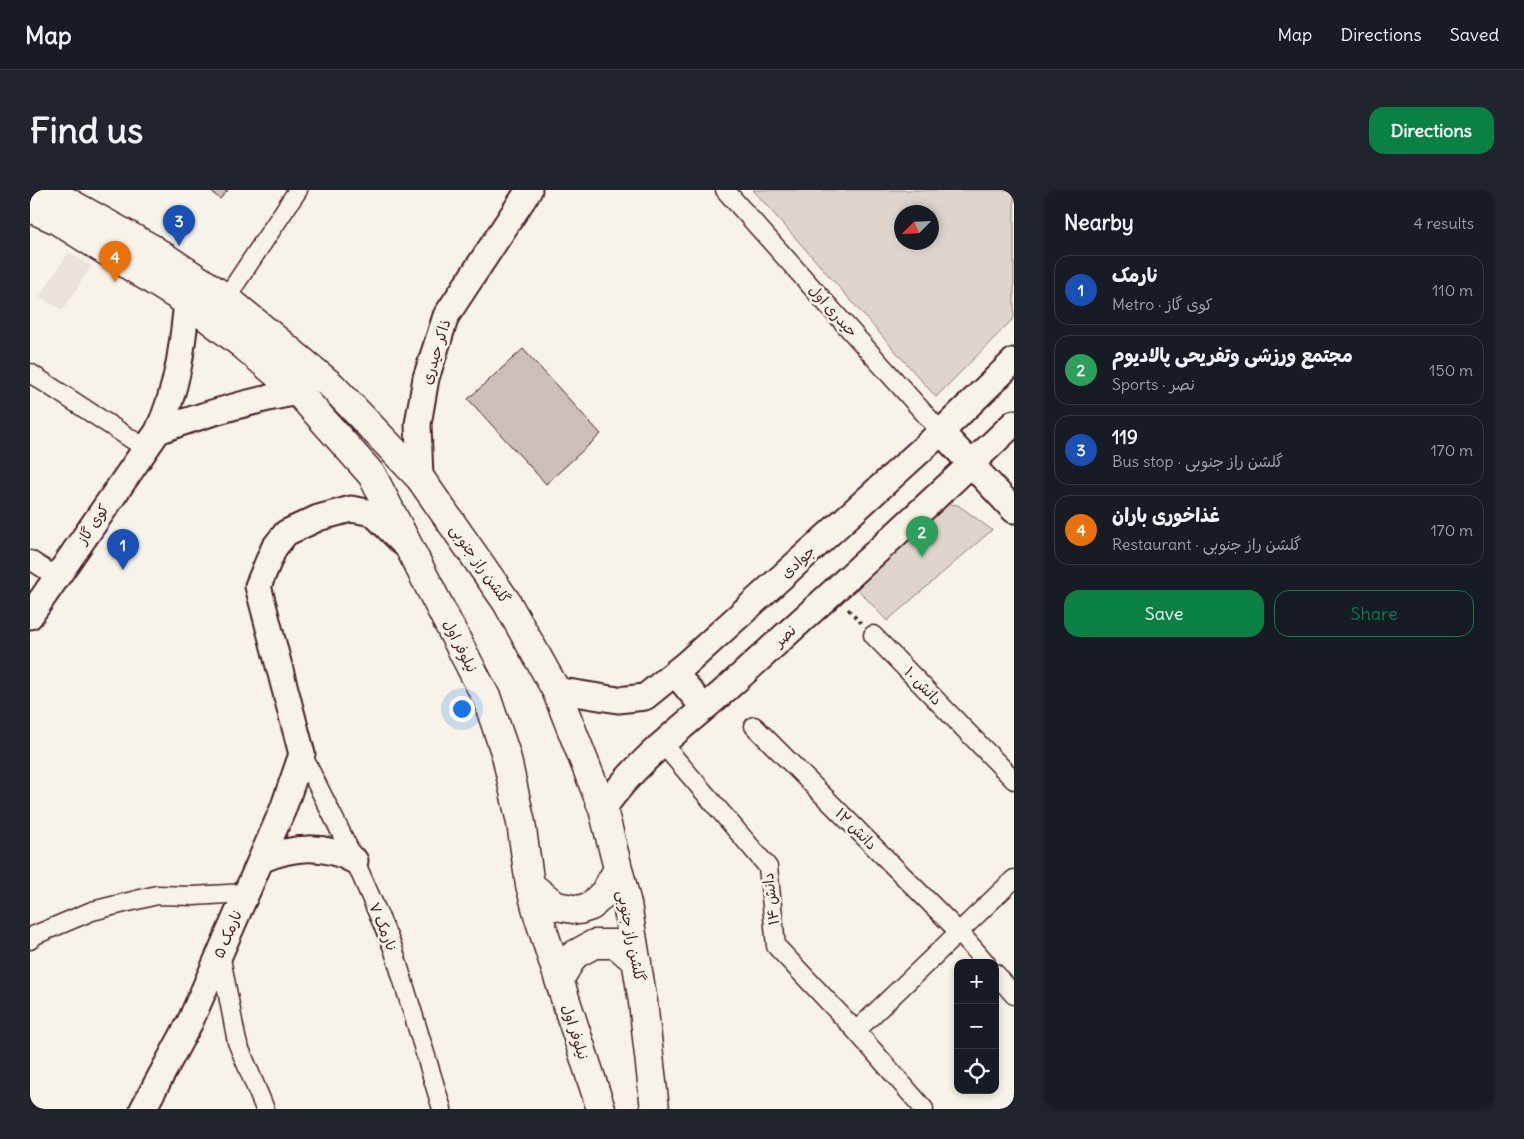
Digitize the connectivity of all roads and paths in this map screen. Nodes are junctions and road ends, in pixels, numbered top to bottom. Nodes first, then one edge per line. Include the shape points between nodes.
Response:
1 (46, 190) edge
2 (78, 190) edge
3 (298, 190) edge
4 (529, 190) edge
5 (725, 190) edge
6 (30, 208) edge
7 (97, 217) junction
8 (226, 298) junction
9 (187, 302) junction
10 (1014, 361) edge
11 (30, 373) edge
12 (298, 392) junction
13 (1014, 423) edge
14 (941, 432) junction
15 (151, 440) junction
16 (971, 465) junction
17 (420, 478) junction
18 (1014, 510) edge
19 (410, 550) junction
20 (30, 560) edge
21 (57, 577) junction
22 (831, 593) junction
23 (30, 616) edge
24 (873, 634) joint
25 (675, 673) junction
26 (556, 690) junction
27 (704, 708) junction
28 (754, 726) dead end
29 (662, 742) junction
30 (302, 754) junction
31 (1014, 780) edge
32 (603, 809) junction
33 (261, 860) junction
34 (355, 861) junction
35 (617, 871) junction
36 (1014, 879) edge
37 (530, 885) junction
38 (246, 894) junction
39 (959, 932) junction
40 (30, 940) edge
41 (220, 953) junction
42 (983, 959) edge
43 (637, 962) junction
44 (999, 977) edge
45 (559, 980) junction
46 (1014, 994) edge
47 (856, 1031) junction
48 (143, 1109) edge
49 (265, 1109) edge
50 (442, 1109) edge
51 (601, 1109) edge
52 (655, 1109) edge
53 (924, 1109) edge

1 - 7 main road, گلشن راز جنوبی
2 - 7 street
3 - 8 street
4 - 17 street, ذاکر حیدری via 446,316 426,378 418,424
5 - 14 street, حیدری اول
6 - 9 main road via 55,220
7 - 8 main road, گلشن راز جنوبی
8 - 17 main road, گلشن راز جنوبی via 332,386
9 - 12 main road
9 - 15 street, کوی گاز via 172,401
10 - 14 street, جوادی
11 - 15 street
12 - 15 street via 206,413
12 - 19 main road via 372,475
13 - 16 street
14 - 16 street
14 - 25 street, جوادی
15 - 21 street, کوی گاز
16 - 18 street
16 - 22 street, نصر
17 - 26 main road, گلشن راز جنوبی via 506,601
19 - 30 street, نیلوفر اول via 373,514 351,509 318,518 286,533 274,548 258,586
19 - 37 main road, نیلوفر اول via 487,699 506,755
20 - 21 street
21 - 23 street, کوی گاز
22 - 24 path
22 - 27 street, نصر
24 - 31 street, دانش ۱۰
25 - 26 street, جوادی via 645,697 618,700
25 - 27 street
26 - 32 main road, گلشن راز جنوبی
27 - 29 street, نصر
28 - 39 street, دانش ۱۲
29 - 32 street, نصر via 620,783
29 - 47 street, دانش ۱۴ via 768,867 776,946
30 - 33 street, نارمک ۵
30 - 34 street, نارمک ۷
32 - 35 main road, گلشن راز جنوبی
33 - 34 street via 278,852 321,848
33 - 38 street, نارمک ۵
34 - 50 street, نارمک ۷ via 393,948
35 - 37 main road via 605,892 591,906 579,910 556,906
35 - 43 main road, گلشن راز جنوبی via 627,904
36 - 39 street
37 - 45 main road, نیلوفر اول
38 - 40 street via 157,895 92,911 34,935
38 - 41 street, نارمک ۵
39 - 42 street, دانش ۱۲
39 - 47 street
41 - 48 street, نارمک ۵ via 190,1022
41 - 49 street via 237,1042
43 - 45 main road via 616,944 594,944 574,955
43 - 52 main road, گلشن راز جنوبی
44 - 46 street
45 - 51 main road, نیلوفر اول
47 - 53 street, دانش ۱۴

